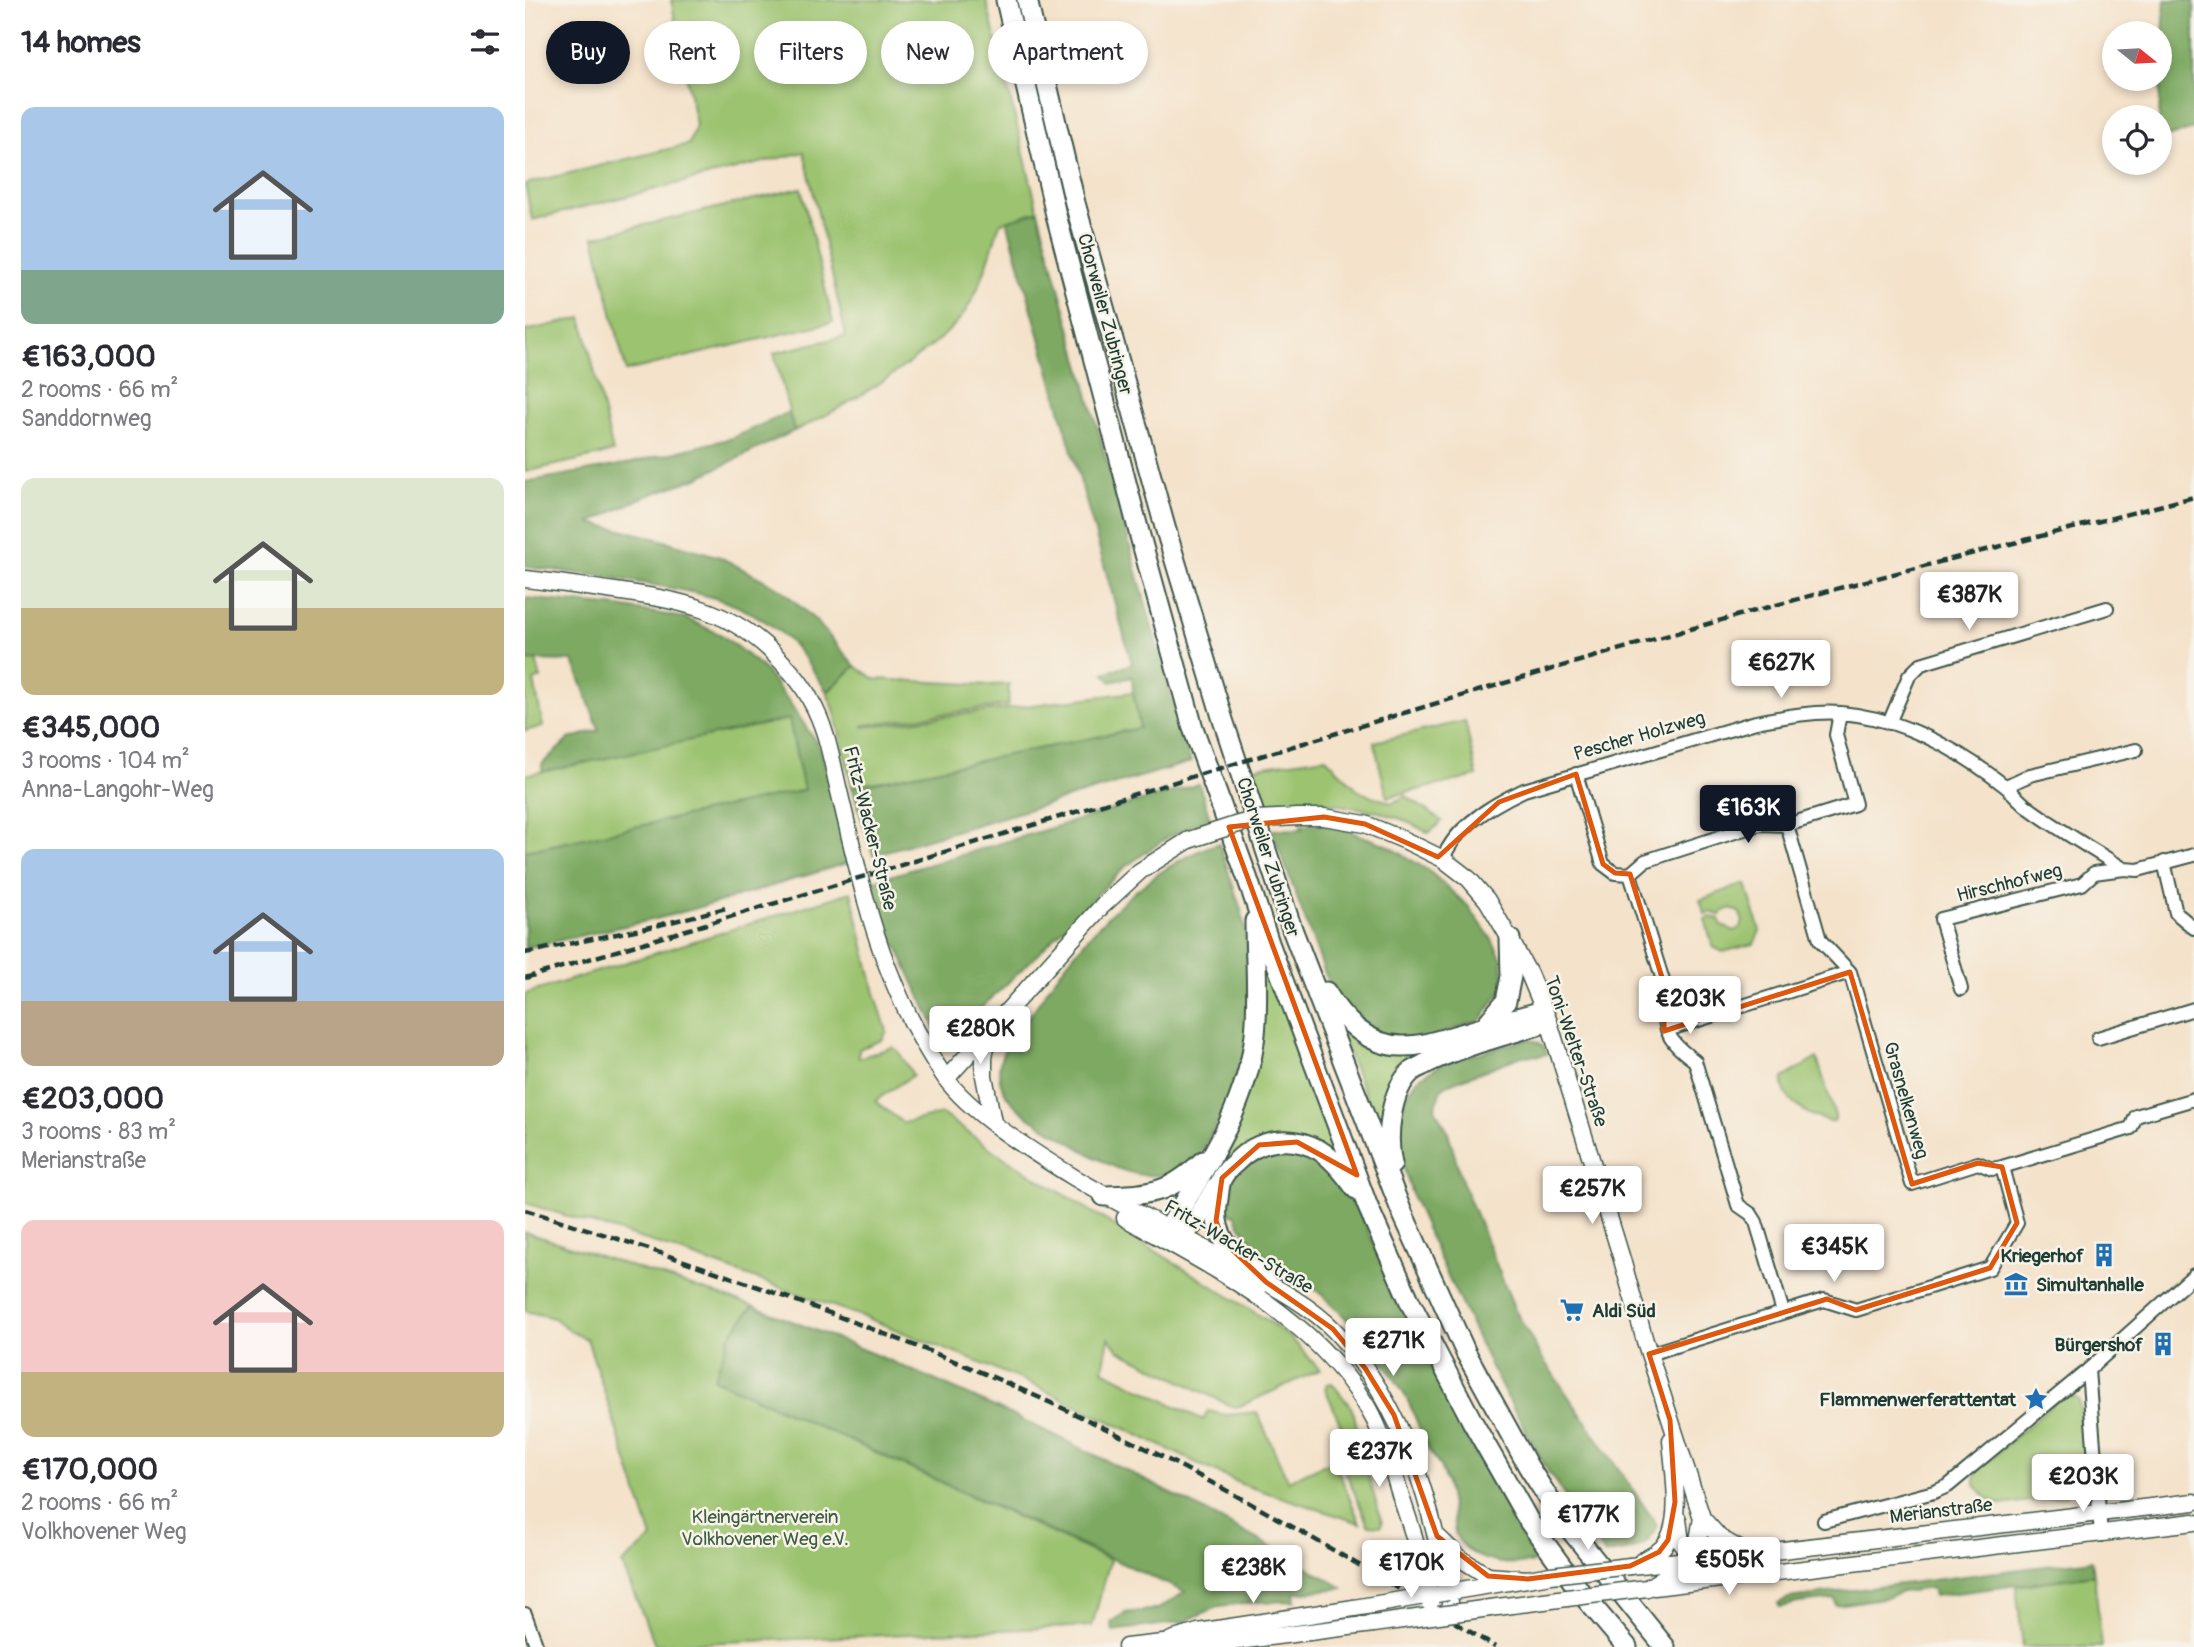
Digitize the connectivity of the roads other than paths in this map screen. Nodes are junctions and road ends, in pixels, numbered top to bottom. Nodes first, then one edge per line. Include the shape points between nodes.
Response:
1 (1006, 0) edge
2 (1027, 0) edge
3 (525, 579) edge
4 (2107, 608) dead end
5 (1840, 713) junction
6 (1889, 723) junction
7 (2136, 750) dead end
8 (1576, 774) junction
9 (2006, 786) junction
10 (1787, 825) junction
11 (2194, 855) edge
12 (1443, 859) junction
13 (2164, 862) junction
14 (2124, 869) junction
15 (1630, 874) junction
16 (1255, 902) junction
17 (2194, 928) edge
18 (1292, 929) junction
19 (1510, 939) junction
20 (1850, 972) junction
21 (1961, 989) dead end
22 (2194, 1009) edge
23 (1546, 1016) junction
24 (1484, 1027) junction
25 (989, 1029) junction
26 (1667, 1030) junction
27 (2098, 1038) dead end
28 (946, 1079) junction
29 (2194, 1099) edge
30 (993, 1122) junction
31 (1213, 1151) junction
32 (2002, 1167) junction
33 (1222, 1178) junction
34 (1104, 1196) junction
35 (1368, 1207) junction
36 (1401, 1210) junction
37 (1174, 1238) junction
38 (2194, 1275) edge
39 (1266, 1282) junction
40 (1783, 1312) junction
41 (1649, 1354) junction
42 (2088, 1370) junction
43 (1669, 1420) junction
44 (1675, 1502) junction
45 (2194, 1502) edge
46 (2100, 1511) junction
47 (1702, 1518) junction
48 (1824, 1521) dead end
49 (2194, 1522) edge
50 (2101, 1535) junction
51 (1437, 1536) junction
52 (1748, 1554) junction
53 (1692, 1560) junction
54 (1630, 1566) junction
55 (1726, 1578) junction
56 (1528, 1579) junction
57 (1453, 1587) junction
58 (1647, 1587) junction
59 (1429, 1595) junction
60 (1452, 1613) junction
61 (525, 1614) edge
62 (1433, 1615) junction
63 (1218, 1629) junction
64 (1163, 1643) junction
65 (1232, 1644) edge
66 (537, 1647) edge
67 (1126, 1647) edge
68 (1627, 1647) edge
69 (1665, 1647) edge

1 - 16 highway, Chorweiler Zubringer via 1056,215 1193,728
2 - 18 highway, Chorweiler Zubringer via 1075,203 1165,527
3 - 28 street, Fritz-Wacker-Straße via 660,598 713,612 752,635 778,658 810,698 827,737 865,898 891,978
4 - 6 street via 1921,664 1909,676
5 - 6 street, Pescher Holzweg
5 - 8 street, Pescher Holzweg via 1756,722
5 - 10 street via 1836,735 1855,804
6 - 9 street, Pescher Holzweg via 1942,745
7 - 9 street via 2030,775
8 - 12 street, Pescher Holzweg via 1499,802 1467,827
8 - 15 street via 1602,864 1615,873
9 - 14 street, Pescher Holzweg via 2026,806
10 - 15 street via 1760,824 1646,861
10 - 20 street, Grasnelkenweg via 1820,940
11 - 13 street, Hirschhofweg
12 - 19 street, Toni-Welter-Straße via 1469,878
12 - 25 street, Toni-Welter-Straße, bridge via 1365,824 1324,817 1257,820 1189,840 1140,871 1102,906
13 - 14 street, Hirschhofweg
13 - 17 street via 2176,913
14 - 21 street, Hirschhofweg via 2094,873 2082,884 1941,919
15 - 26 street via 1664,984
16 - 31 highway via 1255,1034 1244,1088
16 - 35 highway, Chorweiler Zubringer
18 - 24 highway via 1335,1007 1363,1034 1383,1044 1402,1046
18 - 36 highway, Chorweiler Zubringer
19 - 23 street, Toni-Welter-Straße
19 - 24 highway via 1506,1000
20 - 26 street
20 - 32 street, Grasnelkenweg via 1912,1184 1978,1163 1992,1169
22 - 27 street
23 - 24 highway
23 - 36 highway via 1412,1070 1396,1097 1390,1122 1389,1152
23 - 41 street, Toni-Welter-Straße
25 - 28 street, Toni-Welter-Straße
25 - 30 street via 984,1076
26 - 40 street via 1678,1048 1695,1061 1738,1205 1756,1222
28 - 30 street, Fritz-Wacker-Straße
29 - 32 street, Grasnelkenweg via 2136,1116 2131,1128
30 - 34 street, Fritz-Wacker-Straße
31 - 34 highway via 1172,1186 1151,1194
31 - 37 highway
32 - 40 street via 2017,1223 1990,1268 1856,1310 1824,1300
33 - 35 highway via 1251,1149 1278,1140 1297,1142 1327,1155
33 - 37 highway via 1196,1221
33 - 39 highway via 1216,1221 1224,1242
34 - 37 street, Fritz-Wacker-Straße
35 - 68 highway, Chorweiler Zubringer via 1410,1302 1530,1523
36 - 69 highway, Chorweiler Zubringer via 1466,1353 1528,1466 1560,1518
37 - 39 street, Fritz-Wacker-Straße
37 - 59 street, Fritz-Wacker-Straße, bridge via 1285,1315 1341,1370 1374,1418 1386,1447
38 - 42 street
39 - 51 street, Fritz-Wacker-Straße via 1333,1329 1365,1368 1394,1415
40 - 41 street
41 - 43 street, Toni-Welter-Straße
42 - 46 street
42 - 48 street via 1948,1486
43 - 44 street, Toni-Welter-Straße
43 - 47 street, Toni-Welter-Straße
44 - 53 street, Toni-Welter-Straße via 1681,1542
44 - 54 street, Toni-Welter-Straße via 1673,1525 1659,1552
45 - 46 street, Merianstraße
46 - 50 street
46 - 52 street, Merianstraße
47 - 52 street via 1720,1538
47 - 53 street, Toni-Welter-Straße
49 - 50 street
50 - 55 street
51 - 56 street via 1488,1576
51 - 57 street, Fritz-Wacker-Straße
52 - 53 street, Merianstraße
53 - 54 street, Merianstraße
53 - 55 street via 1707,1573
53 - 58 street
54 - 56 street, Merianstraße, bridge
55 - 58 street
56 - 57 street
57 - 59 street, bridge
57 - 60 street, Fritz-Wacker-Straße
58 - 60 street, bridge
59 - 62 street, Fritz-Wacker-Straße, bridge
59 - 63 street, bridge
60 - 62 street, bridge
61 - 66 street
62 - 65 street, bridge
63 - 64 street
63 - 65 street
64 - 65 street
64 - 67 street

